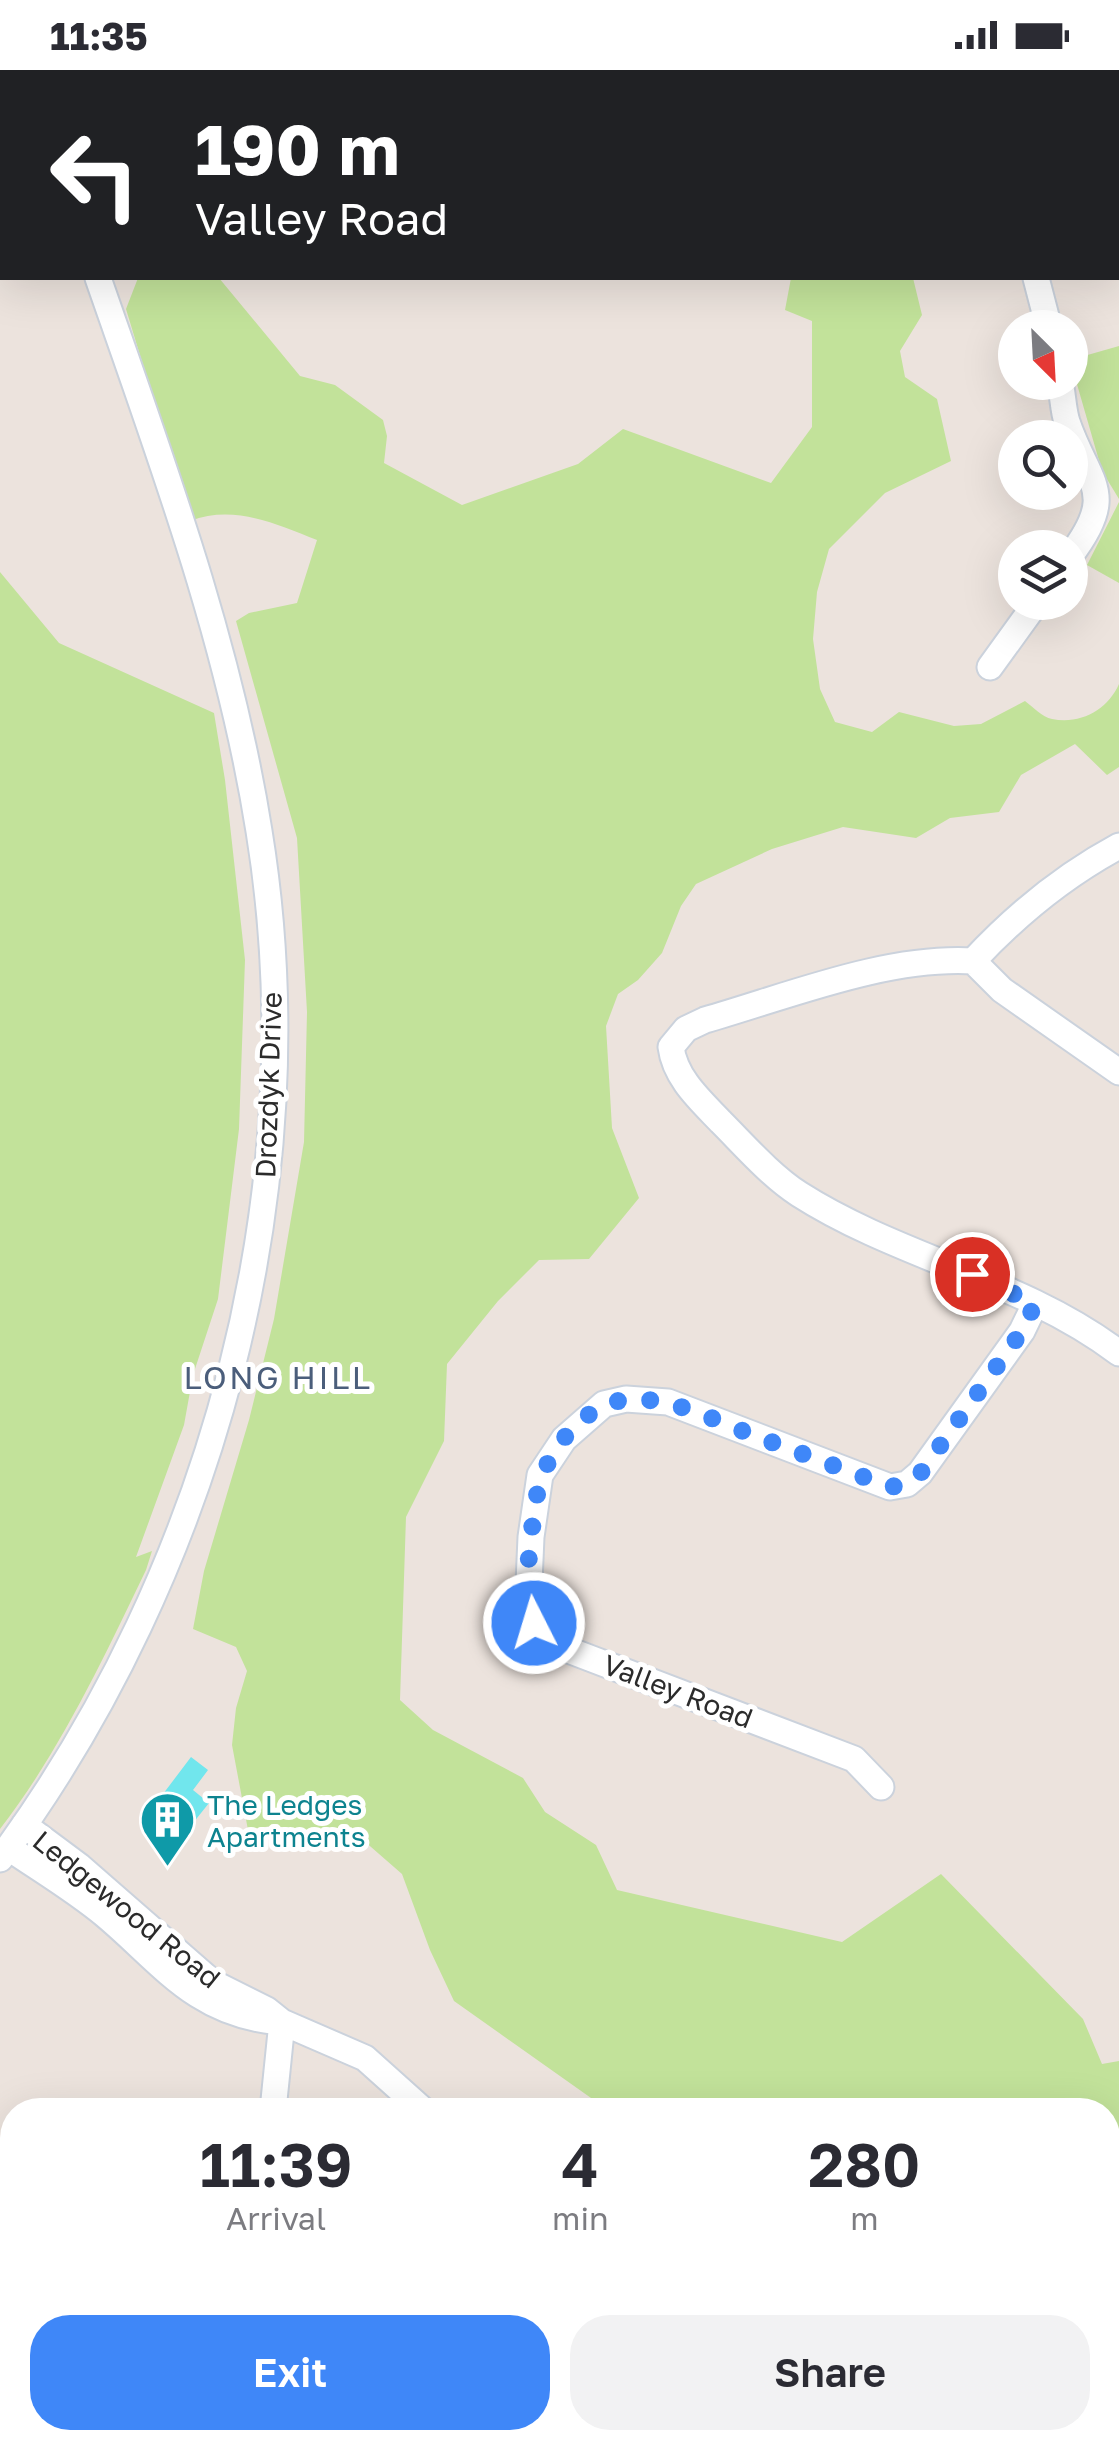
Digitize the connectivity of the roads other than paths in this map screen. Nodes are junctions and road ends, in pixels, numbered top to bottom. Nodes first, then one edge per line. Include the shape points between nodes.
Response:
1 (99, 280) edge
2 (1037, 280) edge
3 (1044, 310) edge
4 (1063, 400) edge
5 (1088, 533) edge
6 (1024, 620) edge
7 (990, 667) dead end
8 (1119, 846) edge
9 (973, 962) junction
10 (1119, 1072) edge
11 (1035, 1304) junction
12 (1119, 1353) edge
13 (882, 1788) dead end
14 (24, 1825) junction
15 (4, 1853) edge
16 (282, 2022) junction
17 (274, 2098) edge
18 (409, 2098) edge

1 - 14 street, Drozdyk Drive via 218,640 242,739 269,912 271,1134 231,1373 195,1488 144,1614
2 - 3 street
4 - 5 street via 1098,484 1100,508
6 - 7 street
8 - 9 street via 1002,931
9 - 10 street
9 - 11 street via 906,962 723,1014 686,1029 672,1047 673,1060 695,1094 796,1192 894,1244
11 - 12 street
11 - 13 street, Valley Road via 1022,1331 907,1484 890,1487 668,1402 626,1399 587,1417 540,1475 528,1606 544,1635 558,1646 854,1759
14 - 15 street, Drozdyk Drive
14 - 16 street, Ledgewood Road via 200,1974
15 - 16 street, Ledgewood Road via 94,1906 202,2000 238,2016
16 - 17 street
16 - 18 street, Ledgewood Road via 364,2058

